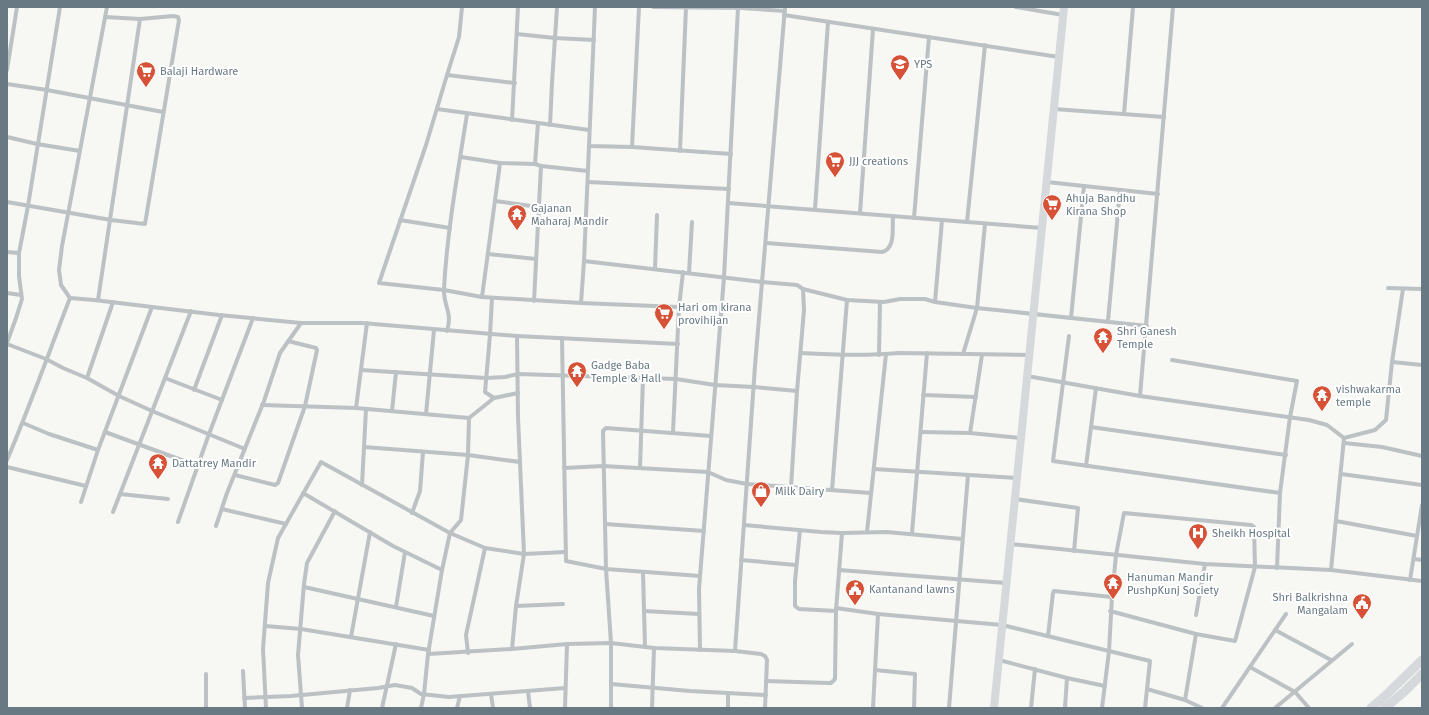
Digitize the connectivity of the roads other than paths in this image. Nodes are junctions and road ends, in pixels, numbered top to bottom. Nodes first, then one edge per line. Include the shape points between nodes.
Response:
1 (17, 7) edge
2 (60, 7) edge
3 (107, 7) edge
4 (462, 7) edge
5 (518, 7) edge
6 (557, 7) edge
7 (595, 7) edge
8 (639, 7) edge
9 (653, 7) edge
10 (686, 7) edge
11 (1016, 7) edge
12 (1133, 7) edge
13 (1172, 7) edge
14 (738, 8) edge
15 (785, 11) edge
16 (1064, 11) edge
17 (105, 17) junction
18 (140, 19) junction
19 (828, 22) junction
20 (873, 29) junction
21 (517, 34) junction
22 (929, 37) junction
23 (555, 38) junction
24 (594, 40) junction
25 (984, 45) junction
26 (1060, 57) junction
27 (7, 70) edge
28 (448, 75) junction
29 (514, 83) junction
30 (7, 84) edge
31 (46, 90) junction
32 (90, 98) junction
33 (128, 105) junction
34 (1054, 108) junction
35 (437, 110) junction
36 (163, 112) junction
37 (467, 114) junction
38 (1124, 114) junction
39 (1164, 117) junction
40 (512, 120) junction
41 (538, 123) junction
42 (550, 125) junction
43 (589, 130) junction
44 (7, 137) edge
45 (37, 144) junction
46 (589, 146) junction
47 (632, 147) junction
48 (80, 151) junction
49 (680, 151) junction
50 (731, 154) junction
51 (460, 157) junction
52 (500, 163) junction
53 (535, 164) junction
54 (541, 166) junction
55 (588, 171) junction
56 (588, 182) junction
57 (1047, 182) junction
58 (1084, 186) junction
59 (729, 189) junction
60 (1120, 190) junction
61 (1158, 194) junction
62 (494, 201) junction
63 (7, 202) edge
64 (728, 203) junction
65 (28, 206) junction
66 (769, 206) junction
67 (538, 207) junction
68 (815, 210) junction
69 (69, 213) junction
70 (860, 213) junction
71 (657, 215) dead end
72 (893, 216) junction
73 (914, 218) junction
74 (111, 220) junction
75 (400, 220) junction
76 (942, 220) junction
77 (692, 222) dead end
78 (967, 222) junction
79 (985, 224) junction
80 (450, 228) junction
81 (1042, 228) junction
82 (766, 244) junction
83 (7, 252) edge
84 (19, 253) junction
85 (488, 254) junction
86 (536, 259) junction
87 (584, 261) junction
88 (655, 269) junction
89 (683, 272) junction
90 (689, 273) junction
91 (724, 277) junction
92 (762, 282) junction
93 (1388, 288) dead end
94 (803, 289) junction
95 (1403, 289) junction
96 (1422, 289) edge
97 (444, 290) junction
98 (7, 293) edge
99 (21, 295) junction
100 (482, 297) junction
101 (70, 298) junction
102 (492, 298) junction
103 (98, 300) junction
104 (847, 300) junction
105 (534, 301) junction
106 (113, 302) junction
107 (880, 302) junction
108 (934, 302) junction
109 (581, 303) junction
110 (152, 306) junction
111 (679, 307) junction
112 (977, 308) junction
113 (191, 311) junction
114 (1034, 314) junction
115 (222, 315) junction
116 (253, 318) junction
117 (1071, 318) junction
118 (1108, 322) junction
119 (302, 323) junction
120 (367, 323) junction
121 (1147, 326) junction
122 (434, 330) junction
123 (447, 331) junction
124 (490, 335) junction
125 (517, 336) junction
126 (1069, 336) dead end
127 (562, 338) junction
128 (288, 341) junction
129 (7, 344) edge
130 (678, 344) junction
131 (801, 353) junction
132 (927, 353) junction
133 (886, 354) junction
134 (963, 354) junction
135 (842, 355) junction
136 (878, 355) junction
137 (982, 355) junction
138 (1030, 355) junction
139 (46, 359) junction
140 (1172, 360) dead end
141 (1392, 362) junction
142 (1422, 365) edge
143 (361, 370) junction
144 (396, 372) junction
145 (518, 374) junction
146 (430, 375) junction
147 (562, 375) junction
148 (1028, 376) junction
149 (87, 378) junction
150 (165, 378) junction
151 (486, 378) junction
152 (644, 378) junction
153 (676, 379) junction
154 (1063, 382) junction
155 (715, 385) junction
156 (754, 387) junction
157 (1096, 388) junction
158 (194, 390) junction
159 (797, 391) junction
160 (518, 393) junction
161 (924, 395) junction
162 (118, 396) junction
163 (1140, 396) junction
164 (976, 397) junction
165 (494, 398) junction
166 (222, 400) junction
167 (262, 405) junction
168 (305, 406) junction
169 (356, 408) junction
170 (366, 409) junction
171 (152, 411) junction
172 (392, 411) junction
173 (426, 414) junction
174 (1290, 417) junction
175 (469, 418) junction
176 (23, 423) junction
177 (1091, 427) junction
178 (642, 430) junction
179 (105, 432) junction
180 (673, 432) junction
181 (920, 432) junction
182 (970, 433) junction
183 (209, 434) junction
184 (711, 436) junction
185 (1021, 438) junction
186 (1344, 441) junction
187 (139, 444) junction
188 (364, 447) junction
189 (245, 449) junction
190 (98, 450) junction
191 (423, 452) junction
192 (468, 455) junction
193 (1286, 456) junction
194 (1422, 456) edge
195 (7, 460) edge
196 (520, 462) junction
197 (198, 466) junction
198 (603, 466) junction
199 (1086, 466) junction
200 (7, 467) edge
201 (564, 468) junction
202 (640, 468) junction
203 (874, 469) junction
204 (708, 472) junction
205 (917, 472) junction
206 (1341, 474) junction
207 (235, 475) junction
208 (968, 475) junction
209 (1017, 478) junction
210 (747, 484) junction
211 (362, 485) junction
212 (1422, 485) edge
213 (86, 486) junction
214 (791, 487) junction
215 (832, 490) junction
216 (304, 493) junction
217 (871, 493) junction
218 (1280, 493) junction
219 (120, 494) junction
220 (168, 499) dead end
221 (1015, 499) junction
222 (81, 502) dead end
223 (1422, 505) edge
224 (222, 509) junction
225 (335, 511) junction
226 (113, 512) dead end
227 (412, 513) junction
228 (1421, 519) edge
229 (1336, 521) junction
230 (178, 522) dead end
231 (286, 524) junction
232 (605, 524) junction
233 (744, 525) junction
234 (216, 526) dead end
235 (800, 530) junction
236 (704, 531) junction
237 (370, 532) junction
238 (867, 532) junction
239 (450, 533) junction
240 (912, 533) junction
241 (842, 534) junction
242 (1417, 538) junction
243 (962, 539) junction
244 (1422, 540) edge
245 (1011, 544) junction
246 (485, 548) junction
247 (1074, 551) junction
248 (405, 552) junction
249 (566, 552) junction
250 (524, 554) junction
251 (1116, 556) junction
252 (1414, 559) junction
253 (742, 560) junction
254 (1422, 560) edge
255 (1205, 564) junction
256 (796, 565) junction
257 (1254, 567) junction
258 (1277, 568) junction
259 (442, 570) junction
260 (606, 570) junction
261 (839, 570) junction
262 (1331, 570) junction
263 (643, 572) junction
264 (700, 576) junction
265 (959, 580) junction
266 (1410, 580) junction
267 (1422, 582) edge
268 (1007, 583) junction
269 (304, 587) junction
270 (1112, 597) junction
271 (358, 599) junction
272 (563, 604) dead end
273 (516, 606) junction
274 (396, 608) junction
275 (836, 610) junction
276 (644, 611) junction
277 (1110, 611) junction
278 (700, 614) junction
279 (878, 614) junction
280 (1286, 614) dead end
281 (1196, 615) dead end
282 (434, 616) junction
283 (957, 621) junction
284 (1002, 625) junction
285 (265, 626) junction
286 (301, 629) junction
287 (1275, 630) junction
288 (1196, 634) junction
289 (1048, 636) junction
290 (351, 637) junction
291 (611, 643) junction
292 (396, 644) junction
293 (567, 644) junction
294 (1352, 644) dead end
295 (644, 647) junction
296 (654, 648) junction
297 (512, 649) junction
298 (700, 650) junction
299 (735, 651) junction
300 (1109, 651) junction
301 (429, 652) junction
302 (468, 653) junction
303 (999, 660) junction
304 (1331, 660) junction
305 (1422, 660) edge
306 (1250, 667) junction
307 (1035, 669) junction
308 (875, 670) junction
309 (243, 671) dead end
310 (206, 674) dead end
311 (1422, 674) edge
312 (1067, 678) junction
313 (766, 681) junction
314 (612, 684) junction
315 (1105, 686) junction
316 (386, 687) junction
317 (653, 687) junction
318 (565, 688) junction
319 (1147, 689) junction
320 (350, 690) junction
321 (528, 691) junction
322 (1295, 692) junction
323 (728, 693) junction
324 (424, 694) junction
325 (491, 694) junction
326 (301, 695) junction
327 (766, 695) junction
328 (460, 696) junction
329 (266, 697) junction
330 (244, 698) junction
331 (1185, 700) junction
332 (206, 708) edge
333 (244, 708) edge
334 (266, 708) edge
335 (302, 708) edge
336 (347, 708) edge
337 (382, 708) edge
338 (421, 708) edge
339 (457, 708) edge
340 (493, 708) edge
341 (530, 708) edge
342 (565, 708) edge
343 (611, 708) edge
344 (652, 708) edge
345 (728, 708) edge
346 (765, 708) edge
347 (873, 708) edge
348 (914, 708) edge
349 (949, 708) edge
350 (994, 708) edge
351 (1031, 708) edge
352 (1065, 708) edge
353 (1102, 708) edge
354 (1145, 708) edge
355 (1202, 708) edge
356 (1222, 708) edge
357 (1275, 708) edge
358 (1309, 708) edge
359 (1371, 708) edge
360 (1385, 708) edge

1 - 27 street
2 - 31 street
3 - 17 street
4 - 28 street via 459,37
5 - 21 street
6 - 23 street
7 - 24 street
8 - 47 street
9 - 10 street
10 - 14 street
10 - 49 street
11 - 16 street
12 - 38 street
13 - 39 street
14 - 15 street
14 - 50 street
15 - 19 street
15 - 66 street
16 - 26 street
17 - 18 street
17 - 32 street
18 - 33 street
18 - 36 street via 173,16 179,20
19 - 20 street
19 - 68 street
20 - 22 street
20 - 70 street
21 - 23 street
21 - 29 street
22 - 25 street
22 - 73 street
23 - 24 street
23 - 42 street
24 - 43 street
25 - 26 street
25 - 78 street
26 - 34 street
28 - 29 street
28 - 35 street
29 - 40 street
30 - 31 street
31 - 32 street
31 - 45 street
32 - 33 street
32 - 48 street
33 - 36 street
33 - 74 street
34 - 38 street
34 - 57 street
35 - 37 street
35 - 75 street
36 - 74 street via 145,224
37 - 40 street
37 - 51 street
38 - 39 street
39 - 61 street
40 - 41 street
41 - 42 street
41 - 53 street
42 - 43 street
43 - 46 street
44 - 45 street
45 - 48 street
45 - 65 street
46 - 47 street
46 - 55 street
47 - 49 street
48 - 69 street
49 - 50 street
50 - 59 street
51 - 52 street
51 - 80 street
52 - 53 street
52 - 62 street
53 - 54 street
54 - 55 street
54 - 67 street
55 - 56 street
56 - 59 street
56 - 87 street
57 - 58 street
57 - 81 street
58 - 60 street
58 - 117 street
59 - 64 street
60 - 61 street
60 - 118 street
61 - 121 street
62 - 67 street
62 - 85 street
63 - 65 street
64 - 66 street
64 - 91 street
65 - 69 street
65 - 84 street
66 - 68 street
66 - 82 street
67 - 86 street
68 - 70 street
69 - 74 street
69 - 101 street via 59,270 61,285
70 - 72 street
71 - 88 street
72 - 73 street
72 - 82 street via 890,247 882,252
73 - 76 street
74 - 103 street
75 - 80 street
75 - 97 street via 379,283
76 - 78 street
76 - 108 street
77 - 90 street
78 - 79 street
79 - 81 street
79 - 112 street
80 - 97 street
81 - 114 street
82 - 92 street
83 - 84 street
84 - 99 street
85 - 86 street
85 - 100 street
86 - 105 street
87 - 88 street
87 - 109 street
88 - 89 street
89 - 90 street
89 - 111 street
90 - 91 street
91 - 92 street
91 - 155 street
92 - 94 street via 796,285
92 - 156 street
93 - 95 street
94 - 104 street
94 - 131 street
95 - 96 street
95 - 141 street
97 - 100 street
97 - 123 street via 450,316
98 - 99 street
99 - 129 street via 22,299
100 - 102 street
101 - 103 street
101 - 139 street
102 - 105 street
102 - 124 street
103 - 106 street
104 - 107 street
104 - 135 street
105 - 109 street
106 - 110 street
106 - 149 street
107 - 108 street via 914,299
107 - 136 street
108 - 112 street
109 - 111 street
110 - 113 street
110 - 162 street
111 - 130 street
112 - 114 street
112 - 134 street
113 - 115 street
113 - 150 street
114 - 117 street
114 - 138 street
115 - 116 street
115 - 158 street
116 - 119 street
116 - 166 street
117 - 118 street
118 - 121 street
119 - 120 street
119 - 128 street
120 - 122 street
120 - 143 street
121 - 163 street
122 - 123 street
122 - 146 street
123 - 124 street
124 - 125 street
124 - 151 street
125 - 127 street
125 - 145 street
126 - 154 street
127 - 130 street
127 - 147 street
128 - 167 street via 280,353
128 - 168 street via 317,350
129 - 139 street
130 - 153 street
131 - 135 street
131 - 159 street
132 - 133 street
132 - 134 street
132 - 161 street
133 - 136 street
133 - 203 street
134 - 137 street
135 - 136 street
135 - 215 street
137 - 138 street
137 - 164 street
138 - 148 street
139 - 149 street
139 - 176 street
140 - 174 street via 1297,381
141 - 142 street
141 - 186 street via 1386,420 1375,430
143 - 144 street
143 - 169 street
144 - 146 street
144 - 172 street
145 - 147 street
145 - 151 street
145 - 160 street
146 - 151 street
146 - 173 street
147 - 152 street
147 - 201 street
148 - 154 street
148 - 185 street
149 - 162 street
150 - 158 street
150 - 171 street
151 - 165 street via 485,392
152 - 153 street
152 - 178 street
153 - 155 street
153 - 180 street
154 - 157 street
154 - 199 street via 1053,461
155 - 156 street
155 - 184 street
156 - 159 street
156 - 210 street
157 - 163 street
157 - 177 street
158 - 166 street
159 - 214 street
160 - 165 street
160 - 196 street
161 - 164 street
161 - 181 street
162 - 171 street
162 - 179 street
163 - 174 street
164 - 182 street
165 - 175 street
166 - 183 street
167 - 168 street
167 - 189 street
168 - 169 street
168 - 207 street via 277,485
169 - 170 street
170 - 172 street
170 - 188 street
171 - 183 street
171 - 187 street
172 - 173 street
173 - 175 street
174 - 186 street via 1327,425
174 - 193 street
175 - 192 street
176 - 190 street
176 - 195 street
177 - 193 street
177 - 199 street
178 - 180 street
178 - 198 street via 604,429
178 - 202 street
179 - 187 street
179 - 190 street
180 - 184 street
181 - 182 street
181 - 205 street
182 - 185 street
183 - 189 street
183 - 197 street
184 - 204 street
185 - 209 street
186 - 194 street
186 - 206 street
187 - 197 street
187 - 219 street
188 - 191 street
188 - 211 street
189 - 207 street
190 - 213 street
191 - 192 street
191 - 227 street via 420,491
192 - 196 street
192 - 239 street via 460,520
193 - 218 street
196 - 250 street
197 - 230 street
198 - 201 street
198 - 202 street
198 - 232 street
199 - 218 street
200 - 213 street
201 - 249 street
202 - 204 street
203 - 205 street
203 - 217 street
204 - 210 street via 726,480
204 - 236 street
205 - 208 street
205 - 240 street
206 - 212 street
206 - 229 street
207 - 224 street
208 - 209 street
208 - 243 street
209 - 221 street
210 - 214 street
210 - 233 street
211 - 216 street via 321,462
211 - 227 street
213 - 222 street
214 - 215 street
215 - 217 street
216 - 225 street
216 - 231 street
217 - 238 street
218 - 258 street
219 - 220 street
219 - 226 street
221 - 245 street
221 - 247 street via 1078,508
223 - 228 street
224 - 231 street
224 - 234 street
225 - 237 street
225 - 269 street via 307,563
227 - 239 street
228 - 242 street
229 - 242 street
229 - 262 street
231 - 285 street via 278,538 268,583
232 - 236 street
232 - 260 street
233 - 235 street
233 - 253 street
235 - 241 street
235 - 256 street
236 - 264 street
237 - 248 street
237 - 271 street
238 - 240 street
238 - 241 street
239 - 246 street
239 - 259 street
240 - 243 street
241 - 261 street
242 - 244 street
242 - 252 street
243 - 265 street
245 - 247 street
245 - 268 street
246 - 250 street
246 - 302 street via 466,635
247 - 251 street
248 - 259 street
248 - 274 street
249 - 250 street
249 - 260 street via 566,561
250 - 273 street
251 - 255 street
251 - 257 street via 1124,512 1251,525 1254,529
251 - 270 street
252 - 254 street
252 - 266 street
253 - 256 street
253 - 299 street
255 - 257 street
255 - 281 street
256 - 275 street via 796,607
257 - 258 street
257 - 288 street via 1235,641
258 - 262 street
259 - 282 street
260 - 263 street
260 - 291 street
261 - 265 street
261 - 275 street
262 - 266 street
263 - 264 street
263 - 276 street
264 - 278 street
265 - 268 street
265 - 283 street
266 - 267 street
268 - 284 street
269 - 271 street
269 - 286 street
270 - 277 street
270 - 289 street via 1054,591
271 - 274 street
271 - 290 street
272 - 273 street
273 - 297 street
274 - 282 street
275 - 279 street
275 - 313 street via 836,675 833,682
276 - 278 street
276 - 295 street
277 - 288 street
277 - 300 street
278 - 298 street
279 - 283 street
279 - 308 street
280 - 287 street
282 - 301 street
283 - 284 street
283 - 349 street
284 - 289 street
284 - 303 street
285 - 286 street
285 - 329 street via 263,649
286 - 290 street
286 - 326 street via 298,655
287 - 304 street
287 - 306 street
288 - 331 street
289 - 300 street
290 - 292 street
291 - 293 street
291 - 295 street
291 - 314 street
292 - 301 street
292 - 316 street
293 - 297 street
293 - 318 street
294 - 304 street
295 - 296 street
296 - 298 street
296 - 317 street
297 - 302 street
298 - 299 street
299 - 313 street via 764,656 767,660
300 - 315 street
300 - 319 street via 1150,661
301 - 302 street
301 - 324 street
303 - 307 street
303 - 350 street
304 - 322 street
305 - 359 main road
306 - 322 street
306 - 356 street
307 - 312 street
307 - 351 street
308 - 347 street
308 - 348 street via 915,674
309 - 330 street
310 - 332 street
311 - 360 main road
312 - 315 street
312 - 352 street
313 - 327 street
314 - 317 street
314 - 343 street
315 - 353 street
316 - 320 street
316 - 324 street via 395,685 412,688
316 - 337 street
317 - 323 street
317 - 344 street
318 - 321 street
318 - 342 street
319 - 331 street
319 - 354 street
320 - 326 street
320 - 336 street
321 - 325 street
321 - 341 street
322 - 357 street
322 - 358 street
323 - 327 street
323 - 345 street
324 - 328 street
324 - 338 street
325 - 328 street
325 - 340 street
326 - 329 street
326 - 335 street
327 - 346 street
328 - 339 street
329 - 330 street
329 - 334 street
330 - 333 street
331 - 355 street

